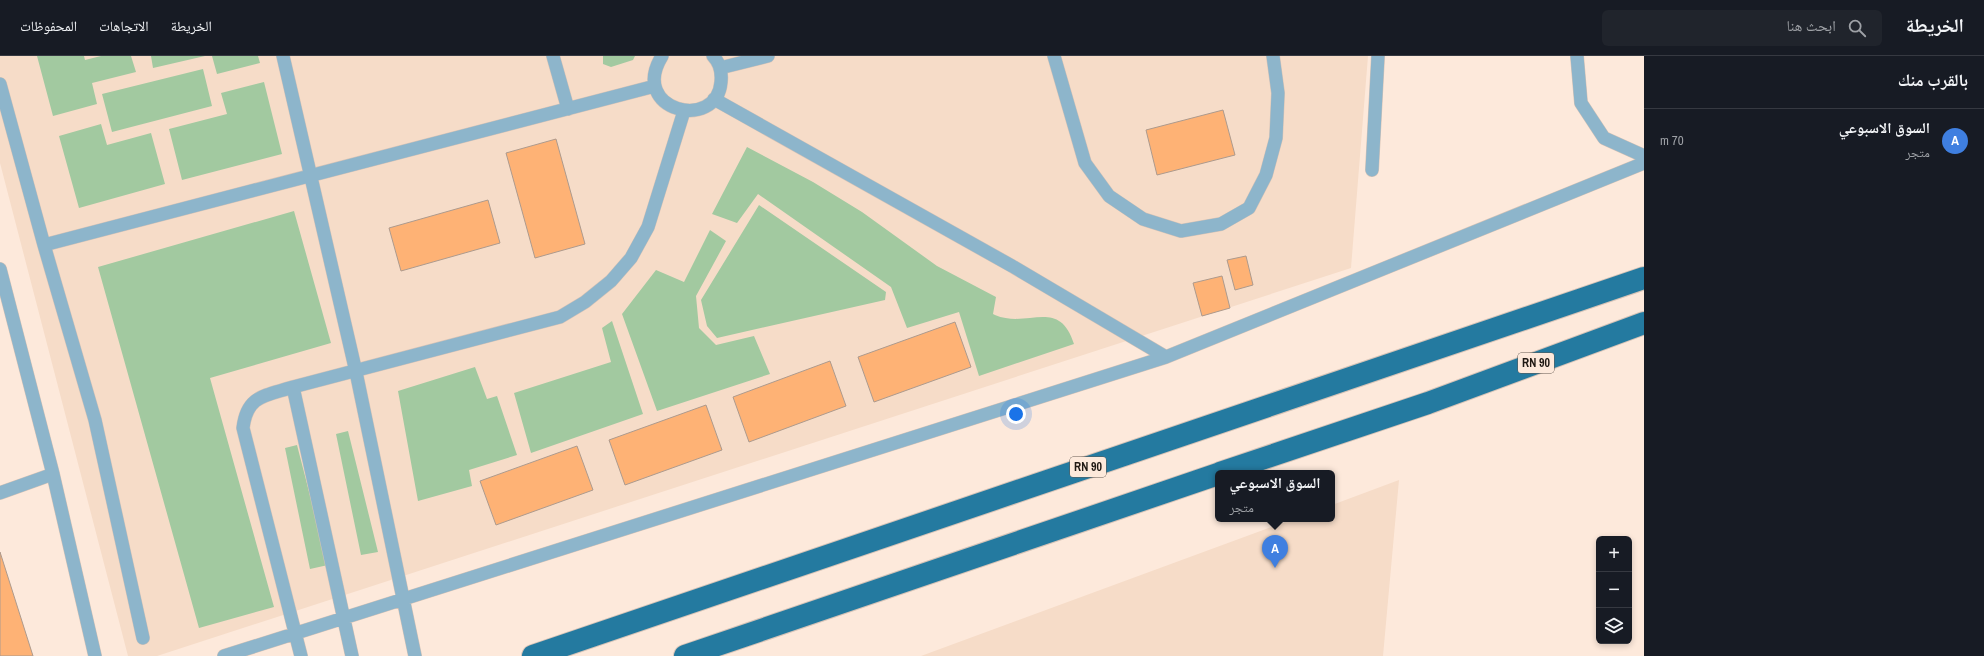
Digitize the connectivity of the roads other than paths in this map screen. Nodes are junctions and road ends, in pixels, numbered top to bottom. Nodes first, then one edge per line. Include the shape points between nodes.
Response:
1 (283, 56) edge
2 (553, 56) edge
3 (662, 56) edge
4 (768, 56) edge
5 (1054, 56) edge
6 (1273, 56) edge
7 (1378, 56) edge
8 (1576, 56) edge
9 (717, 60) edge
10 (0, 84) edge
11 (655, 86) junction
12 (714, 99) junction
13 (568, 109) junction
14 (684, 111) junction
15 (1644, 156) edge
16 (1644, 163) edge
17 (1372, 170) dead end
18 (310, 177) junction
19 (44, 245) junction
20 (0, 269) edge
21 (1644, 278) edge
22 (1644, 323) edge
23 (1166, 357) junction
24 (356, 372) junction
25 (293, 387) junction
26 (1228, 470) edge
27 (53, 474) junction
28 (1215, 474) edge
29 (0, 494) edge
30 (403, 599) junction
31 (343, 618) junction
32 (295, 633) junction
33 (143, 638) dead end
34 (95, 656) edge
35 (224, 656) edge
36 (301, 656) edge
37 (352, 656) edge
38 (415, 656) edge
39 (533, 656) edge
40 (684, 656) edge

1 - 18 lane
2 - 13 lane
3 - 11 lane via 656,65
4 - 9 lane
5 - 6 lane via 1085,163 1109,196 1143,219 1181,231 1221,224 1249,208 1266,175 1276,138 1278,93
7 - 17 lane
8 - 15 lane via 1581,103 1604,138
9 - 12 lane via 721,84
10 - 19 lane
11 - 13 lane
11 - 14 lane via 666,103 674,109
12 - 14 lane via 700,109
12 - 23 lane via 1012,266
13 - 18 lane
14 - 24 lane via 648,227 631,258 611,281 585,302 560,317
16 - 23 lane
18 - 19 lane
18 - 24 lane
19 - 33 lane via 95,420
20 - 27 lane
21 - 39 highway, RN 90
22 - 26 highway, RN 90 via 1428,403
23 - 30 lane
24 - 25 lane
24 - 30 lane
25 - 31 lane
25 - 32 lane via 262,397 251,404 245,414 243,428
27 - 29 lane
27 - 34 lane
28 - 40 highway, RN 90
30 - 31 lane
30 - 38 lane
31 - 32 lane
31 - 37 lane
32 - 35 lane
32 - 36 lane

